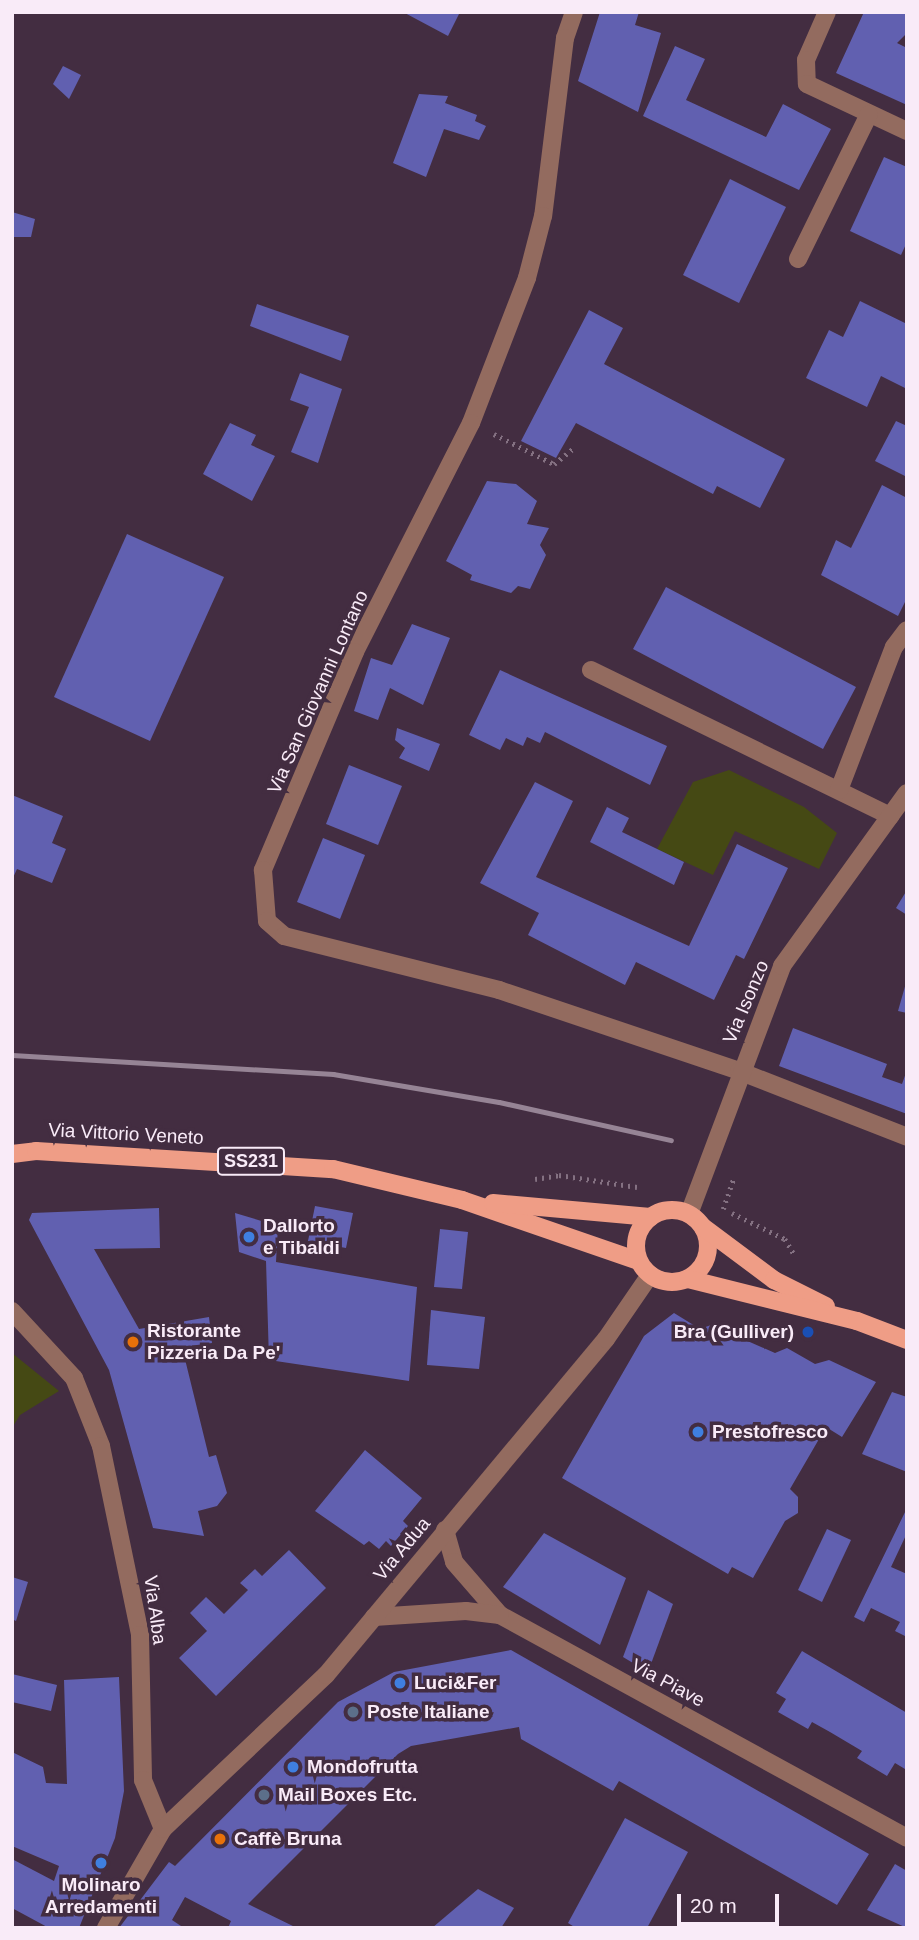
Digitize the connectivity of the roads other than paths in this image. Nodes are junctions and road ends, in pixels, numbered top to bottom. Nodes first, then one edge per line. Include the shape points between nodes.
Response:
1 (573, 12) edge
2 (827, 12) edge
3 (869, 114) junction
4 (907, 131) edge
5 (798, 259) dead end
6 (907, 630) edge
7 (591, 670) dead end
8 (839, 790) junction
9 (907, 793) edge
10 (890, 816) junction
11 (739, 1071) junction
12 (907, 1137) edge
13 (12, 1144) edge
14 (36, 1150) junction
15 (12, 1154) edge
16 (462, 1200) junction
17 (689, 1214) junction
18 (650, 1217) junction
19 (703, 1227) junction
20 (638, 1261) junction
21 (650, 1275) junction
22 (688, 1279) junction
23 (12, 1311) edge
24 (857, 1321) junction
25 (907, 1340) edge
26 (445, 1530) junction
27 (500, 1615) junction
28 (374, 1616) junction
29 (163, 1829) junction
30 (907, 1838) edge
31 (106, 1928) edge

1 - 11 street, Via San Giovanni Lontano via 543,216 527,278 471,424 355,652 263,870 267,921 284,936 499,990
2 - 3 street via 806,60 807,84
3 - 4 street
3 - 5 street
6 - 8 street via 894,648
7 - 8 street
8 - 10 street
9 - 10 street, Via Isonzo
10 - 11 street, Via Isonzo via 782,966
11 - 12 street, Via San Giovanni Lontano
11 - 17 street, Via Isonzo
13 - 14 main road, Via Vittorio Veneto / SS231
14 - 15 main road, Via Vittorio Veneto / SS231
14 - 16 main road, Via Vittorio Veneto / SS231 via 332,1169
16 - 18 main road, Via Vittorio Veneto / SS231
16 - 20 main road, Via Vittorio Veneto / SS231
17 - 18 main road, SS231 via 672,1209
17 - 19 main road
18 - 20 main road via 636,1237
19 - 22 main road via 708,1251
19 - 24 main road via 774,1280
20 - 21 main road
21 - 22 main road via 665,1282
21 - 26 street, Via Adua via 606,1339
22 - 24 main road
23 - 29 street, Via Alba via 75,1378 101,1446 139,1635 143,1780
24 - 25 main road
26 - 27 street, Via Piave via 454,1562
26 - 28 street, Via Adua
27 - 28 street via 466,1611
27 - 30 street, Via Piave
28 - 29 street, Via Adua via 326,1675
29 - 31 street

